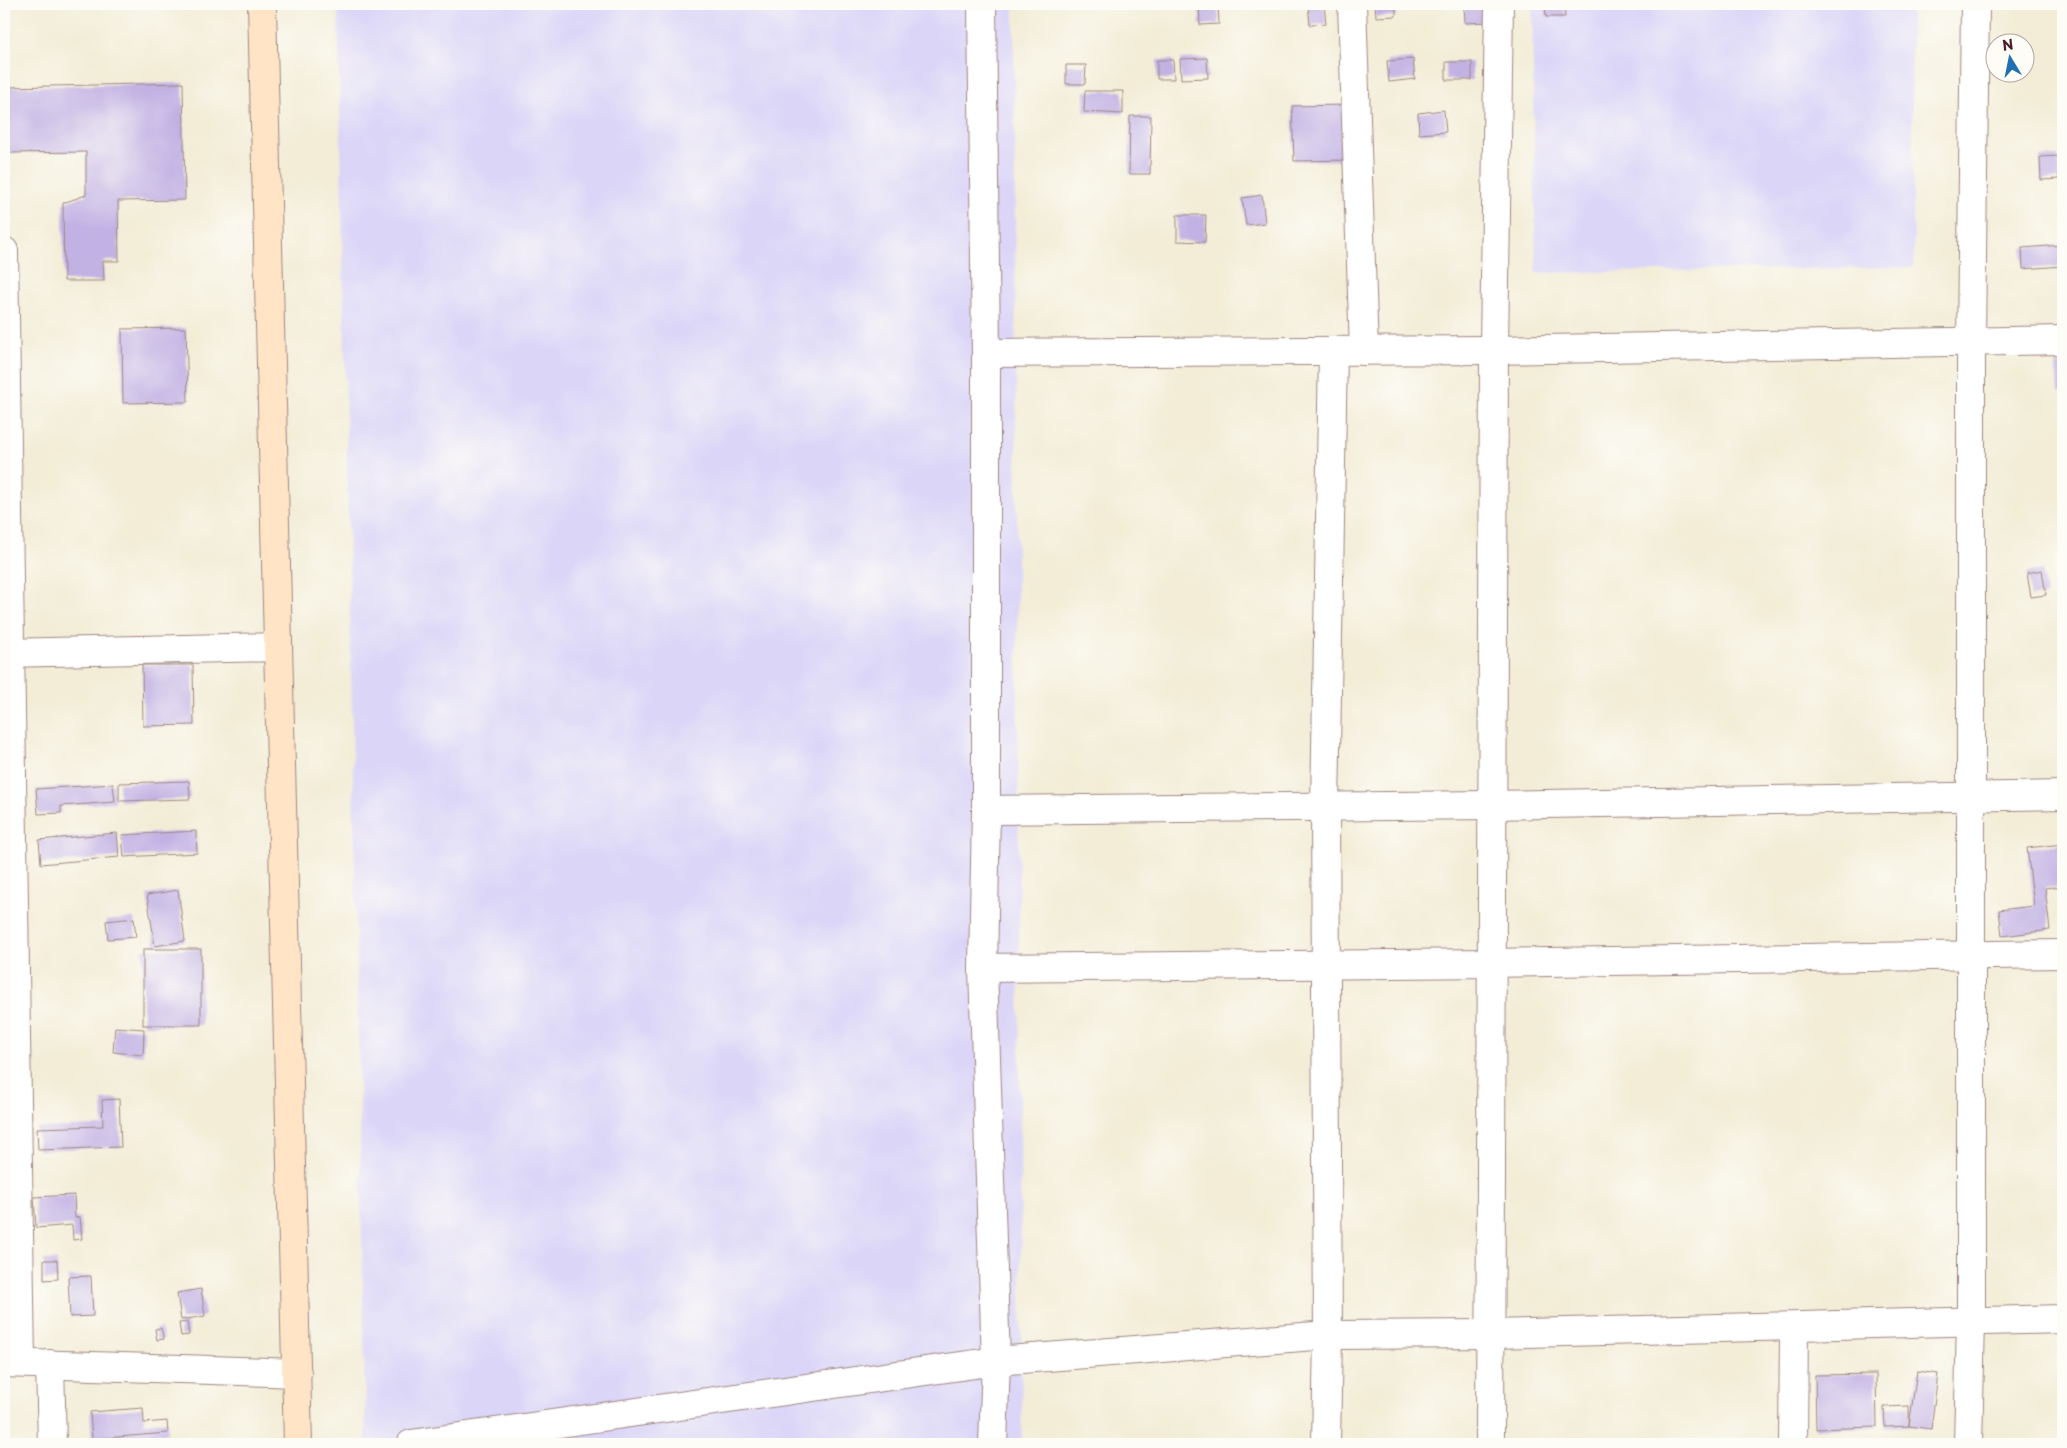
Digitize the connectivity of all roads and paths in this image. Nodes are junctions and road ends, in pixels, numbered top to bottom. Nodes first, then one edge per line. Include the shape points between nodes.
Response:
1 (262, 4) edge
2 (982, 4) edge
3 (1352, 4) edge
4 (1498, 4) edge
5 (1976, 4) edge
6 (4, 251) edge
7 (2063, 340) edge
8 (1971, 342) junction
9 (1494, 350) junction
10 (1333, 351) junction
11 (1364, 351) junction
12 (986, 353) junction
13 (278, 647) junction
14 (7, 653) edge
15 (2063, 795) edge
16 (1970, 797) junction
17 (1492, 805) junction
18 (1325, 807) junction
19 (986, 810) junction
20 (2063, 954) edge
21 (1970, 956) junction
22 (1492, 963) junction
23 (1326, 965) junction
24 (984, 968) junction
25 (2063, 1319) edge
26 (1971, 1321) junction
27 (1794, 1327) junction
28 (1490, 1334) junction
29 (1328, 1335) junction
30 (996, 1361) junction
31 (12, 1363) edge
32 (50, 1364) junction
33 (297, 1373) junction
34 (52, 1444) edge
35 (298, 1444) edge
36 (411, 1444) edge
37 (993, 1444) edge
38 (1326, 1444) edge
39 (1490, 1444) edge
40 (1793, 1444) edge
41 (1968, 1444) edge

1 - 13 street
2 - 12 street
3 - 11 street
4 - 9 street
5 - 8 street
6 - 14 street
7 - 8 street
8 - 9 street
8 - 16 street
9 - 11 street
9 - 17 street
10 - 11 street
10 - 12 street
10 - 18 street
12 - 19 street
13 - 14 street
13 - 33 street
14 - 31 street via 14,993
15 - 16 street
16 - 17 street
16 - 21 street
17 - 18 street
17 - 22 street
18 - 19 street
18 - 23 street
19 - 24 street
20 - 21 street
21 - 22 street
21 - 26 street
22 - 23 street
22 - 28 street
23 - 24 street
23 - 29 street
24 - 30 street
25 - 26 street
26 - 27 street
26 - 41 street
27 - 28 street
27 - 40 street
28 - 29 street
28 - 39 street
29 - 30 street
29 - 38 street
30 - 36 street
30 - 37 street
31 - 32 street
32 - 33 street
32 - 34 street
33 - 35 street

